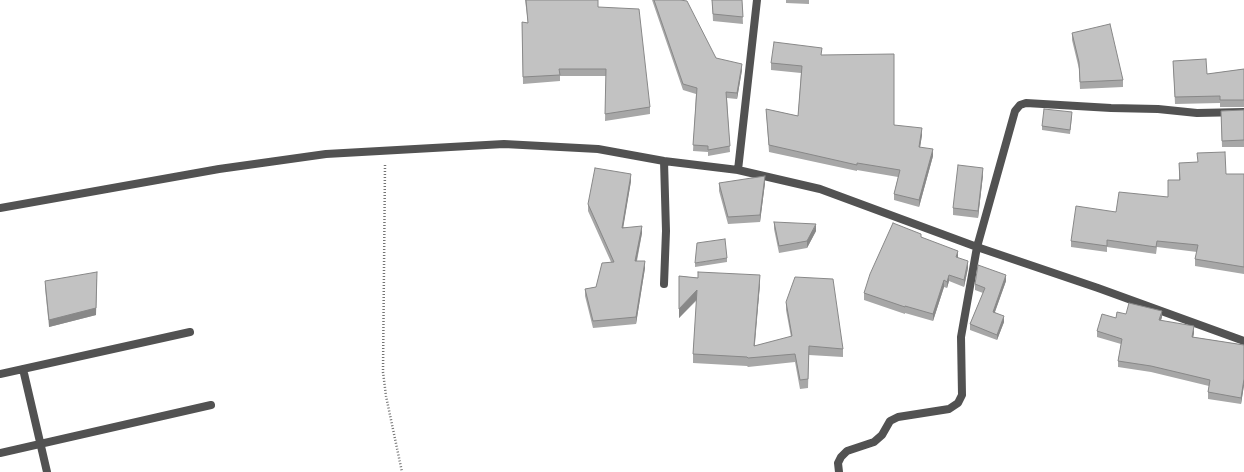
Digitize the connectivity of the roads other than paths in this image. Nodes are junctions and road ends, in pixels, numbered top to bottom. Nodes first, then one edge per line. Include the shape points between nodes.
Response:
1 (757, 0) edge
2 (1244, 112) edge
3 (664, 161) junction
4 (738, 170) junction
5 (0, 208) edge
6 (977, 247) junction
7 (664, 284) dead end
8 (190, 332) dead end
9 (1244, 341) edge
10 (23, 369) junction
11 (0, 374) edge
12 (211, 405) dead end
13 (41, 444) junction
14 (0, 453) edge
15 (47, 472) edge
16 (839, 472) edge

1 - 4 street
2 - 6 street via 1197,113 1026,103 1020,105 1015,111
3 - 4 street
3 - 5 street via 598,148 504,144 326,154 219,169
3 - 7 street
4 - 6 street via 820,189
6 - 9 street
6 - 16 street via 961,337 962,395 958,403 949,409 898,417 890,421 882,435 874,442 847,451 838,463
8 - 10 street
10 - 11 street
10 - 13 street
12 - 13 street
13 - 14 street
13 - 15 street

